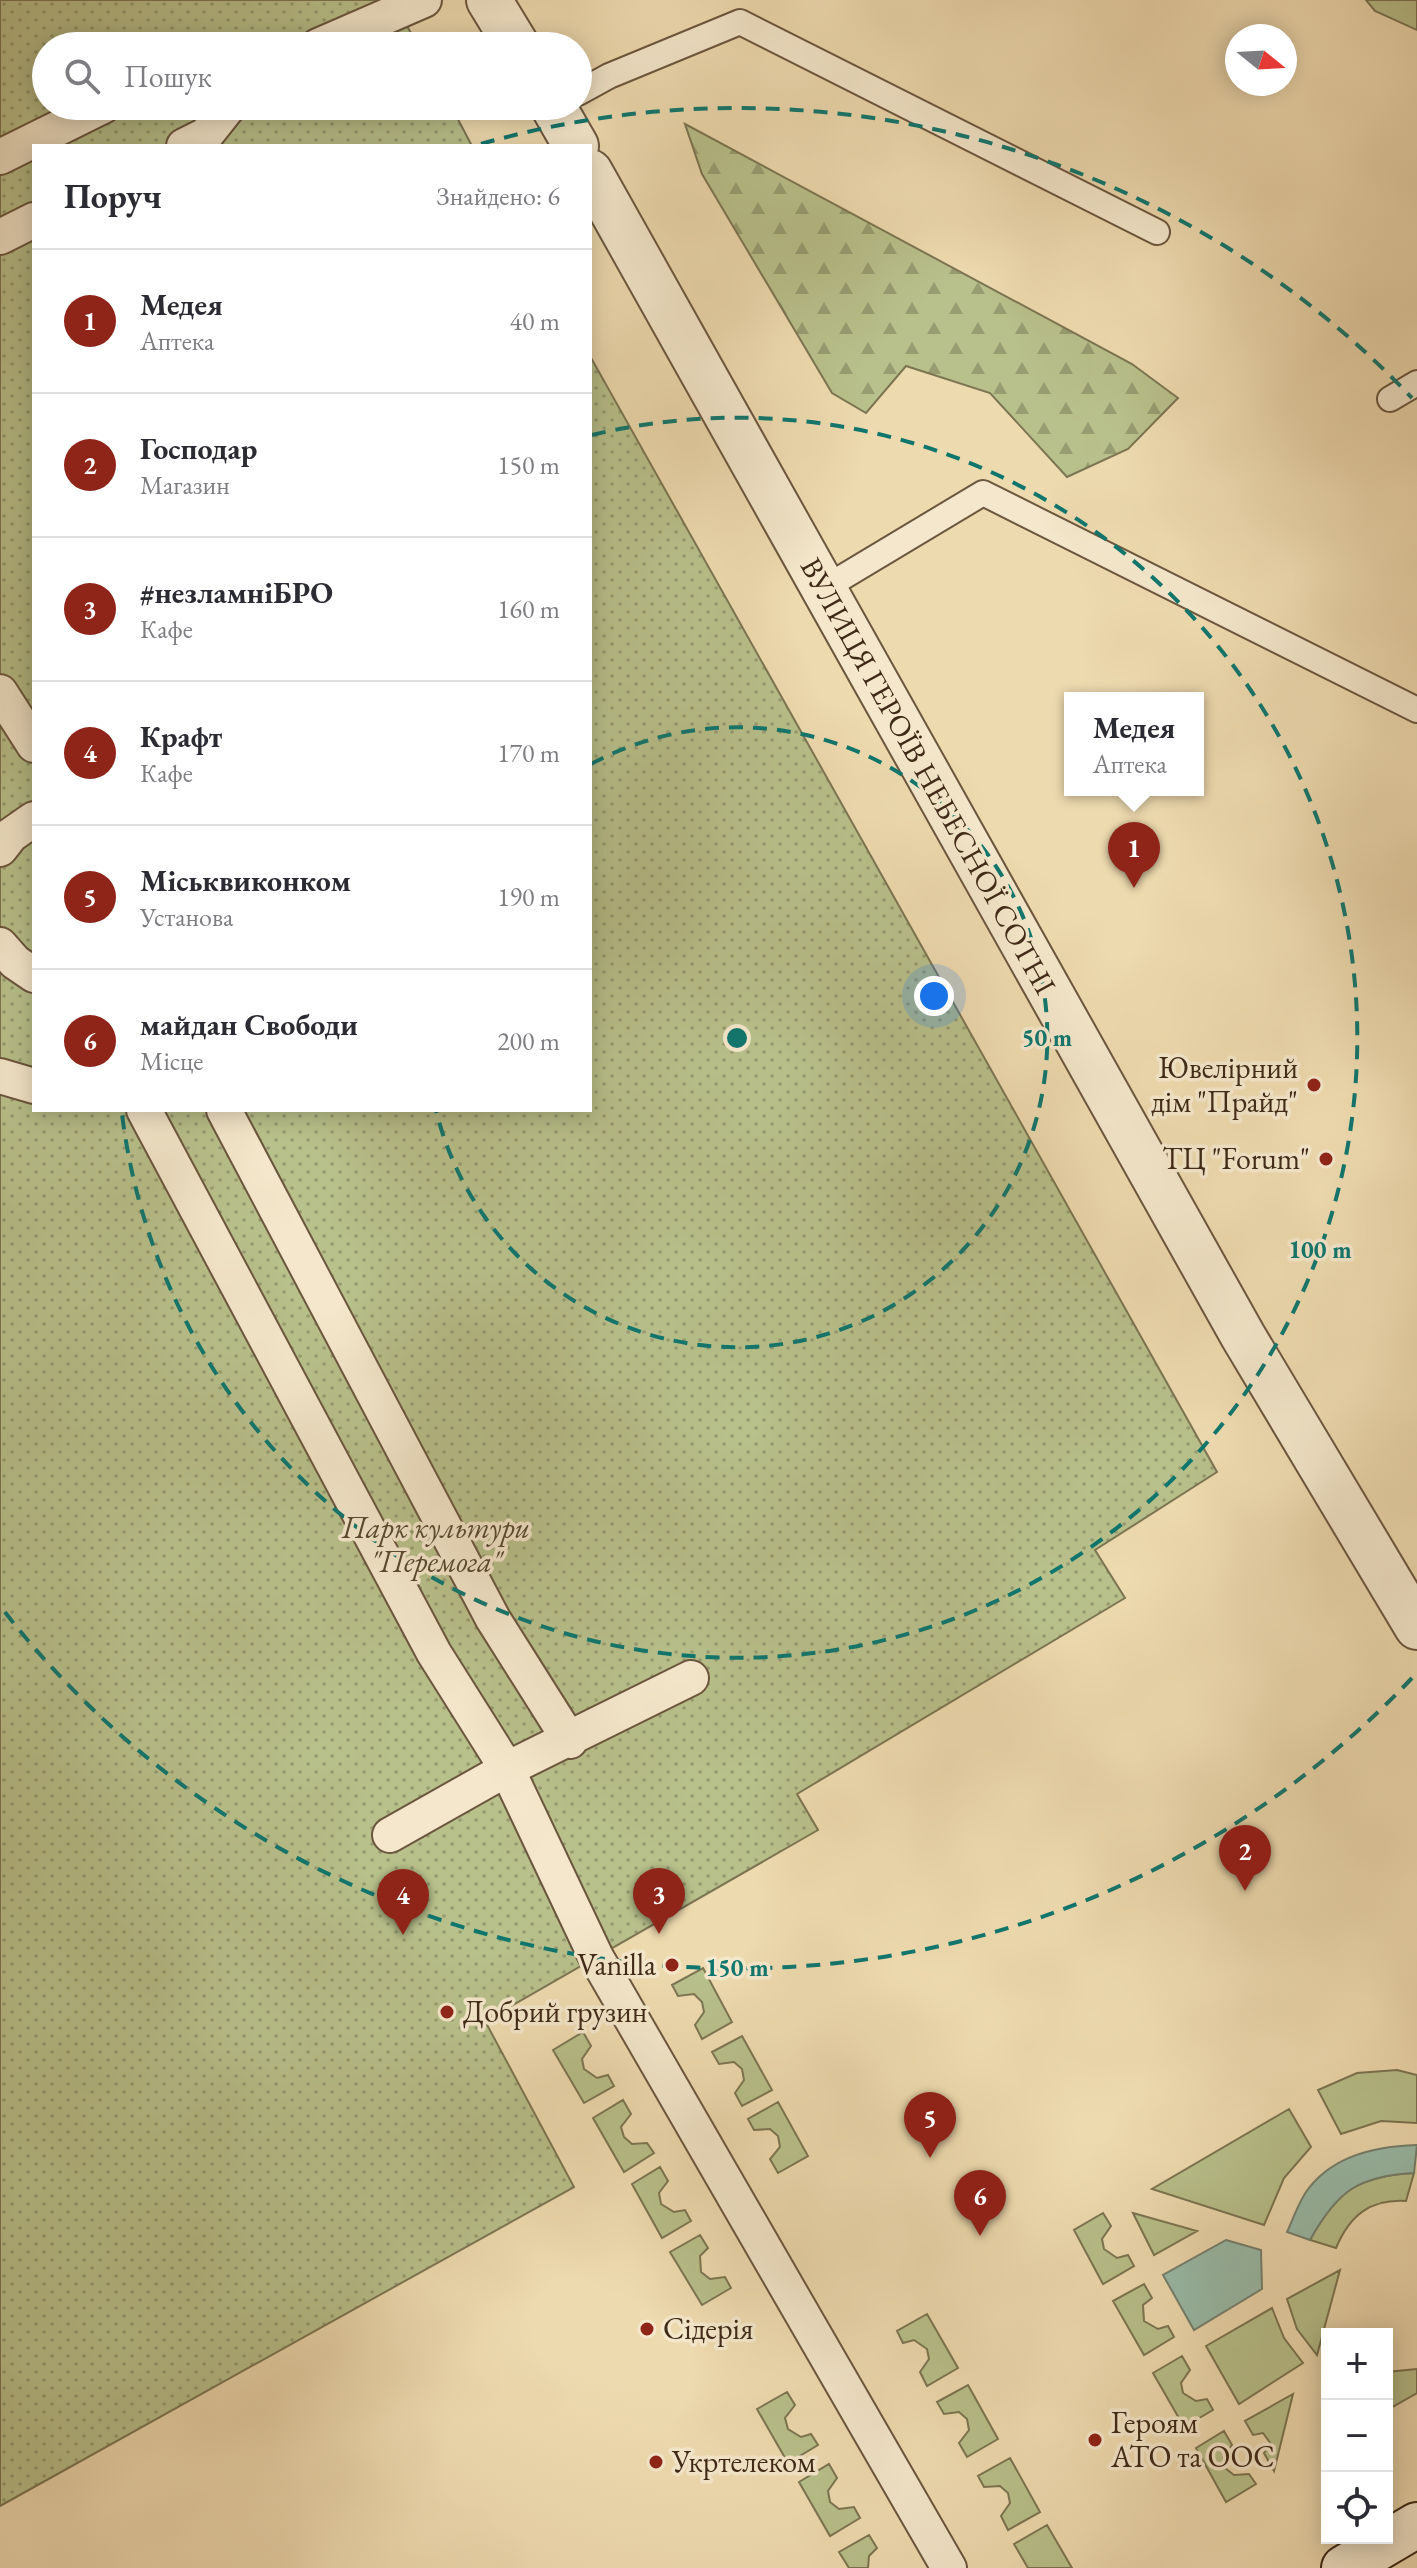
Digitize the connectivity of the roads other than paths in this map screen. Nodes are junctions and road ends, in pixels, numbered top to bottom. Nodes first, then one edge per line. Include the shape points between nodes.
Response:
1 (424, 0) edge
2 (489, 0) edge
3 (350, 32) edge
4 (508, 32) edge
5 (592, 85) edge
6 (75, 120) edge
7 (218, 120) edge
8 (562, 120) edge
9 (188, 144) edge
10 (575, 144) edge
11 (0, 157) edge
12 (592, 176) edge
13 (32, 221) edge
14 (1157, 232) dead end
15 (0, 237) edge
16 (1417, 383) edge
17 (1390, 399) dead end
18 (823, 589) junction
19 (11, 709) edge
20 (1417, 710) edge
21 (32, 742) edge
22 (32, 821) edge
23 (1, 845) edge
24 (0, 945) edge
25 (32, 974) edge
26 (0, 1076) edge
27 (32, 1085) edge
28 (145, 1112) edge
29 (225, 1112) edge
30 (1417, 1627) edge
31 (691, 1678) dead end
32 (570, 1741) junction
33 (507, 1769) junction
34 (390, 1835) dead end
35 (1417, 2525) edge
36 (949, 2568) edge
37 (1344, 2568) edge

1 - 3 street
2 - 4 street
5 - 14 lane via 740,22
6 - 11 street
7 - 9 street via 206,135
8 - 10 street
12 - 18 street, ВУЛИЦЯ ГЕРОЇВ НЕБЕСНОЇ СОТНІ
13 - 15 street
16 - 17 lane
18 - 20 lane via 983,493
18 - 30 street, ВУЛИЦЯ ГЕРОЇВ НЕБЕСНОЇ СОТНІ via 1243,1336
19 - 21 street
22 - 23 street
24 - 25 street
26 - 27 street
28 - 33 street via 434,1653
29 - 32 street via 493,1619
31 - 32 street
32 - 33 street
33 - 34 street
33 - 36 street via 596,1957
35 - 37 street

